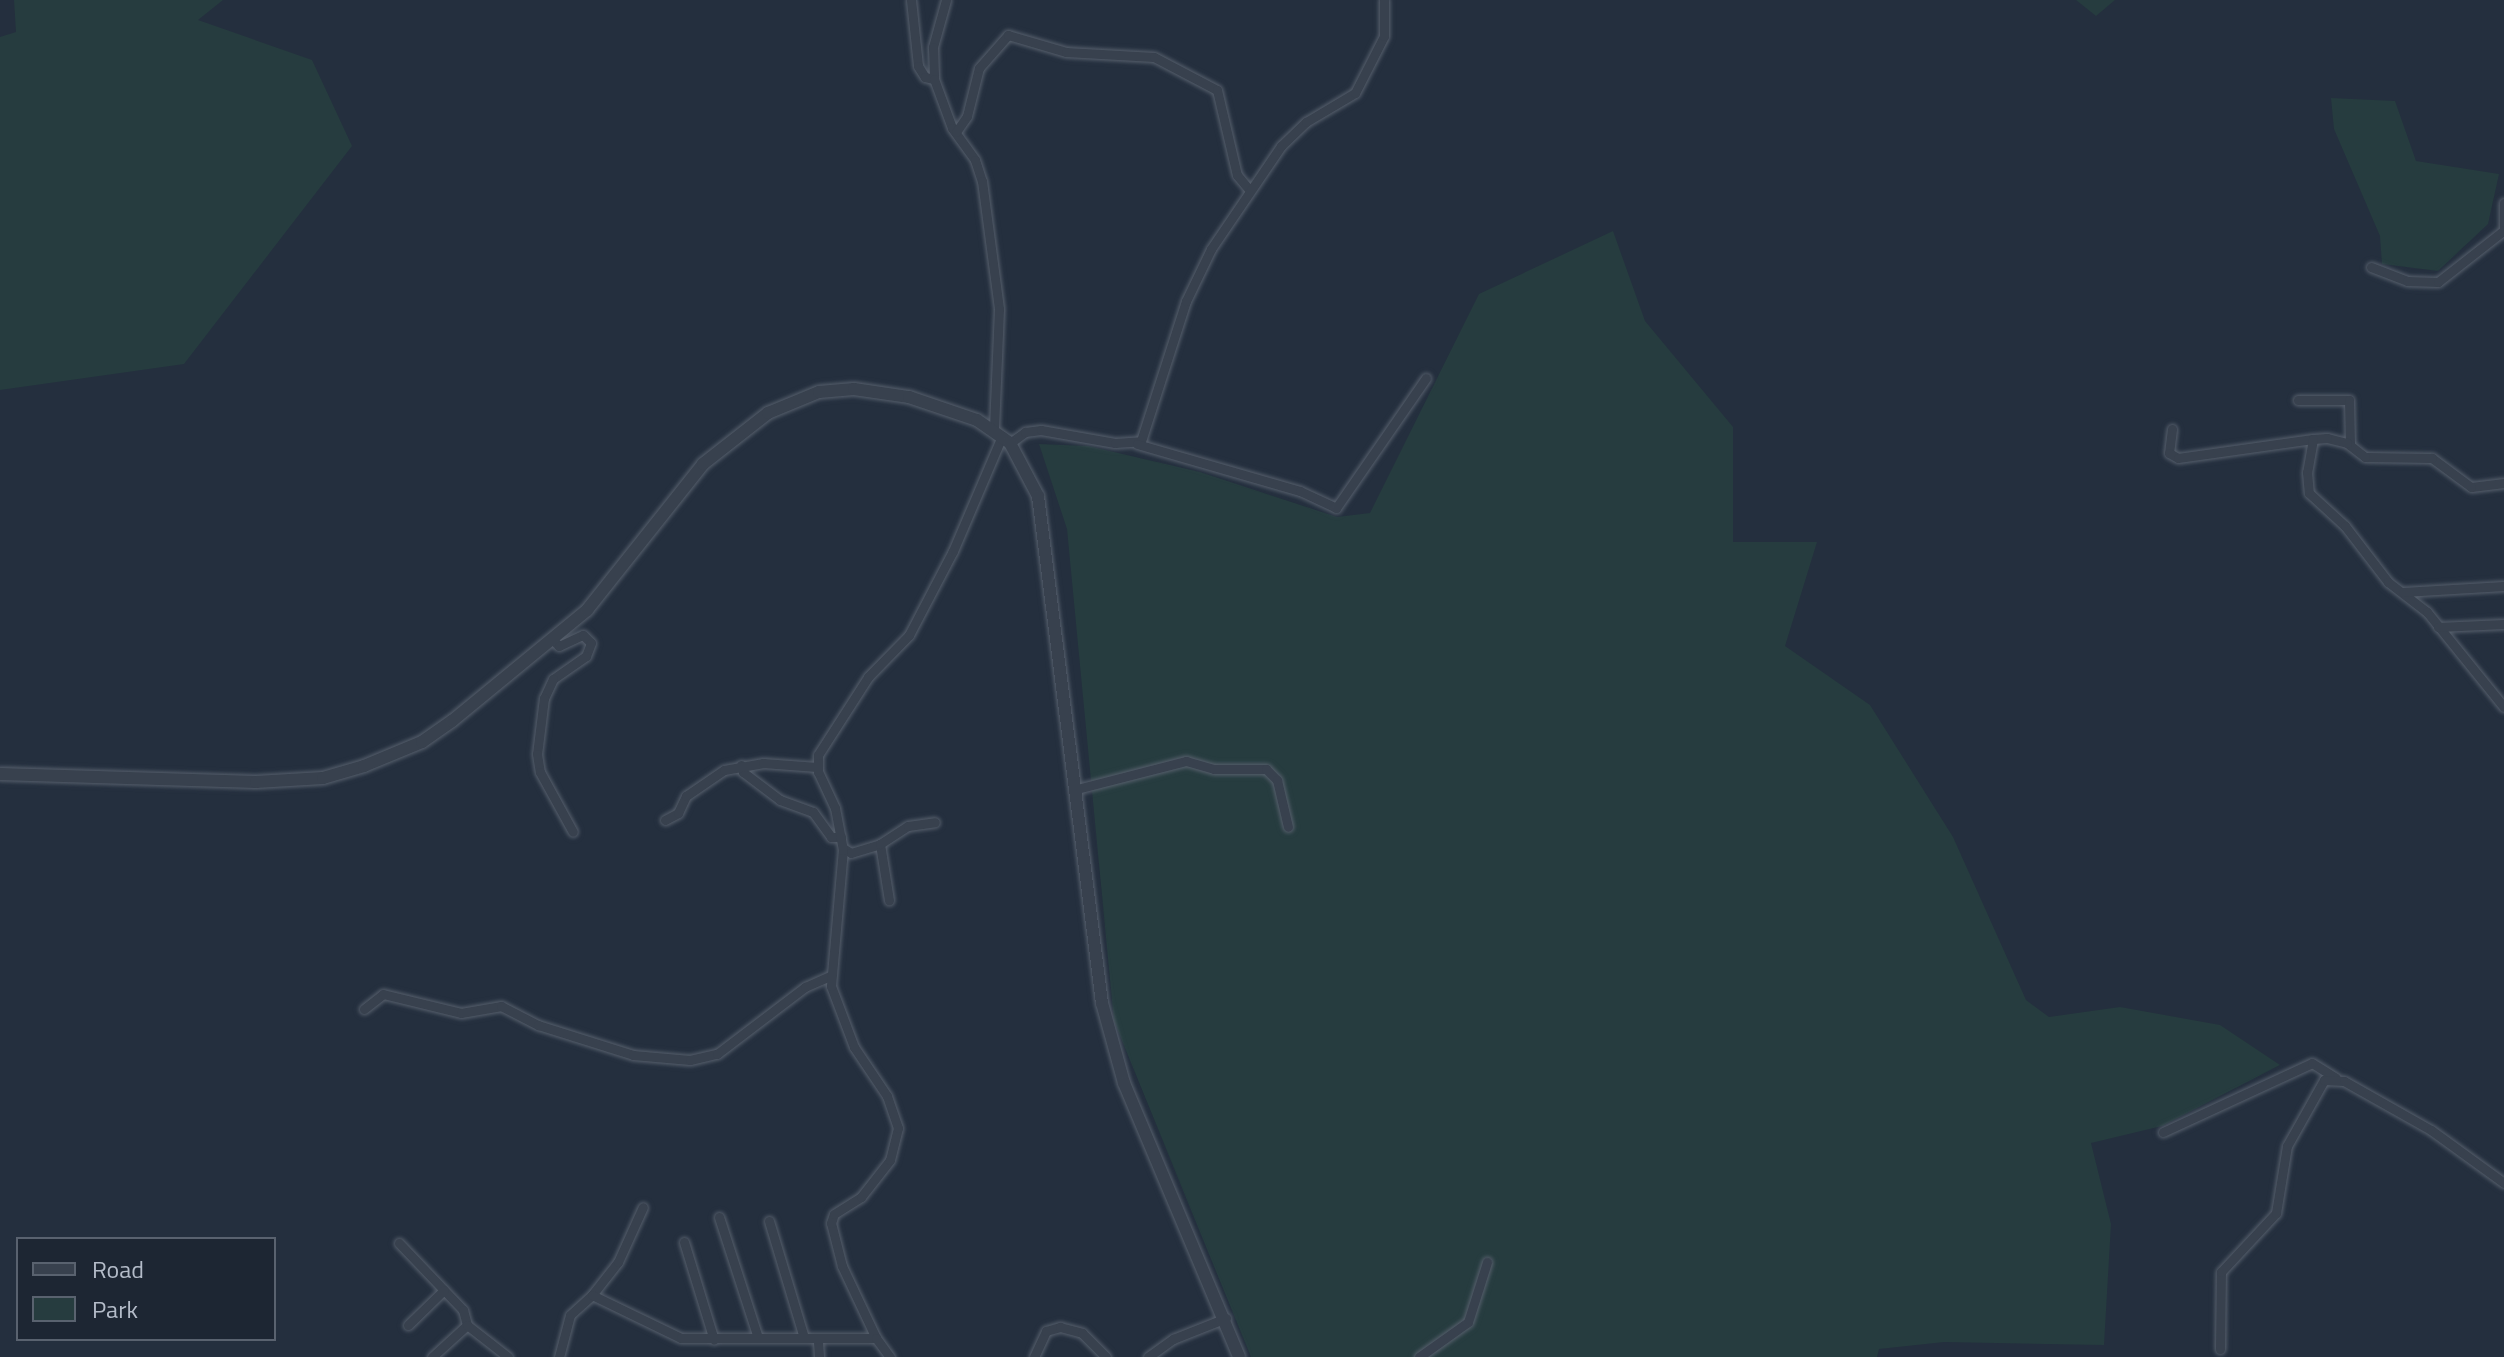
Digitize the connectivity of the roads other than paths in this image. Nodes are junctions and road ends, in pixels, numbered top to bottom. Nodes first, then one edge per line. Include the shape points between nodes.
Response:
1 (911, 0) edge
2 (946, 0) edge
3 (1384, 0) edge
4 (934, 79) junction
5 (956, 132) junction
6 (1248, 188) junction
7 (2504, 203) edge
8 (2504, 232) edge
9 (2371, 267) dead end
10 (1426, 378) dead end
11 (2298, 400) dead end
12 (2172, 429) dead end
13 (1002, 436) junction
14 (2313, 439) junction
15 (1137, 444) junction
16 (2350, 445) junction
17 (2504, 483) edge
18 (2504, 586) edge
19 (2403, 592) junction
20 (2504, 624) edge
21 (2438, 627) junction
22 (551, 638) junction
23 (2504, 707) edge
24 (741, 765) junction
25 (817, 767) junction
26 (0, 774) edge
27 (1073, 790) junction
28 (665, 820) dead end
29 (935, 822) dead end
30 (1288, 827) dead end
31 (573, 832) dead end
32 (841, 837) junction
33 (880, 844) junction
34 (843, 848) junction
35 (889, 900) dead end
36 (830, 976) junction
37 (364, 1009) dead end
38 (2337, 1078) junction
39 (2163, 1132) dead end
40 (2504, 1183) edge
41 (643, 1207) dead end
42 (719, 1217) dead end
43 (769, 1221) dead end
44 (684, 1242) dead end
45 (399, 1243) dead end
46 (1487, 1262) dead end
47 (444, 1290) junction
48 (592, 1295) junction
49 (1226, 1318) junction
50 (408, 1325) dead end
51 (467, 1325) junction
52 (758, 1338) junction
53 (804, 1338) junction
54 (876, 1338) junction
55 (714, 1340) junction
56 (818, 1342) junction
57 (2220, 1349) dead end
58 (432, 1357) edge
59 (508, 1357) edge
60 (559, 1357) edge
61 (819, 1357) edge
62 (890, 1357) edge
63 (1034, 1357) edge
64 (1106, 1357) edge
65 (1148, 1357) edge
66 (1239, 1357) edge
67 (1419, 1357) edge

1 - 4 street via 918,66 925,77
2 - 4 street via 933,47
3 - 6 street via 1384,36 1355,93 1295,132
4 - 5 street
5 - 6 street via 967,116 979,68 1004,37 1015,34 1066,52 1154,57 1217,90 1237,175
5 - 13 street via 975,160 988,217 999,309
6 - 15 street via 1192,286
7 - 8 street
8 - 9 street via 2438,282 2407,281
10 - 15 street via 1336,508 1300,491
11 - 16 street via 2349,400
12 - 14 street via 2169,453 2178,458
13 - 15 street via 1041,430
13 - 22 street via 941,406 875,391 837,389 791,402 733,437 703,464 613,583
13 - 25 street via 909,635 868,677 821,747
13 - 27 street via 1033,482 1042,513
14 - 16 street via 2339,439
14 - 19 street via 2309,493 2345,526 2374,568
16 - 17 street via 2365,457 2432,458 2471,487
18 - 19 street
19 - 21 street
20 - 21 street
21 - 23 street
22 - 26 street via 422,742 323,778 182,782
22 - 31 street via 562,646 583,635 591,643 586,656 553,679 544,698 537,754 540,772
24 - 25 street
24 - 28 street via 686,796 678,813
24 - 32 street via 780,800 818,815 831,837
25 - 32 street
27 - 30 street via 1186,761 1214,769 1266,769 1277,780
27 - 49 street via 1109,1033 1124,1083
29 - 33 street via 908,826
32 - 34 street
33 - 34 street via 851,853
33 - 35 street
34 - 36 street via 840,925
36 - 37 street via 805,987 717,1054 690,1060 633,1055 538,1025 501,1006 461,1013 383,994
36 - 54 street via 842,1021 895,1112 898,1128 890,1160 861,1197 834,1214 831,1223 842,1266
38 - 39 street via 2312,1063
38 - 40 street via 2447,1139
38 - 57 street via 2324,1080 2316,1089 2287,1146 2276,1213 2221,1272
41 - 48 street via 618,1262
42 - 52 street
43 - 53 street
44 - 55 street
45 - 47 street
46 - 67 street via 1468,1322
47 - 50 street
47 - 51 street via 468,1316
48 - 55 street via 681,1338
48 - 60 street via 570,1315
49 - 65 street via 1173,1339
49 - 66 street
51 - 58 street
51 - 59 street
52 - 53 street
52 - 55 street
53 - 56 street
54 - 56 street
54 - 62 street
56 - 61 street
63 - 64 street via 1046,1331 1060,1327 1082,1333

